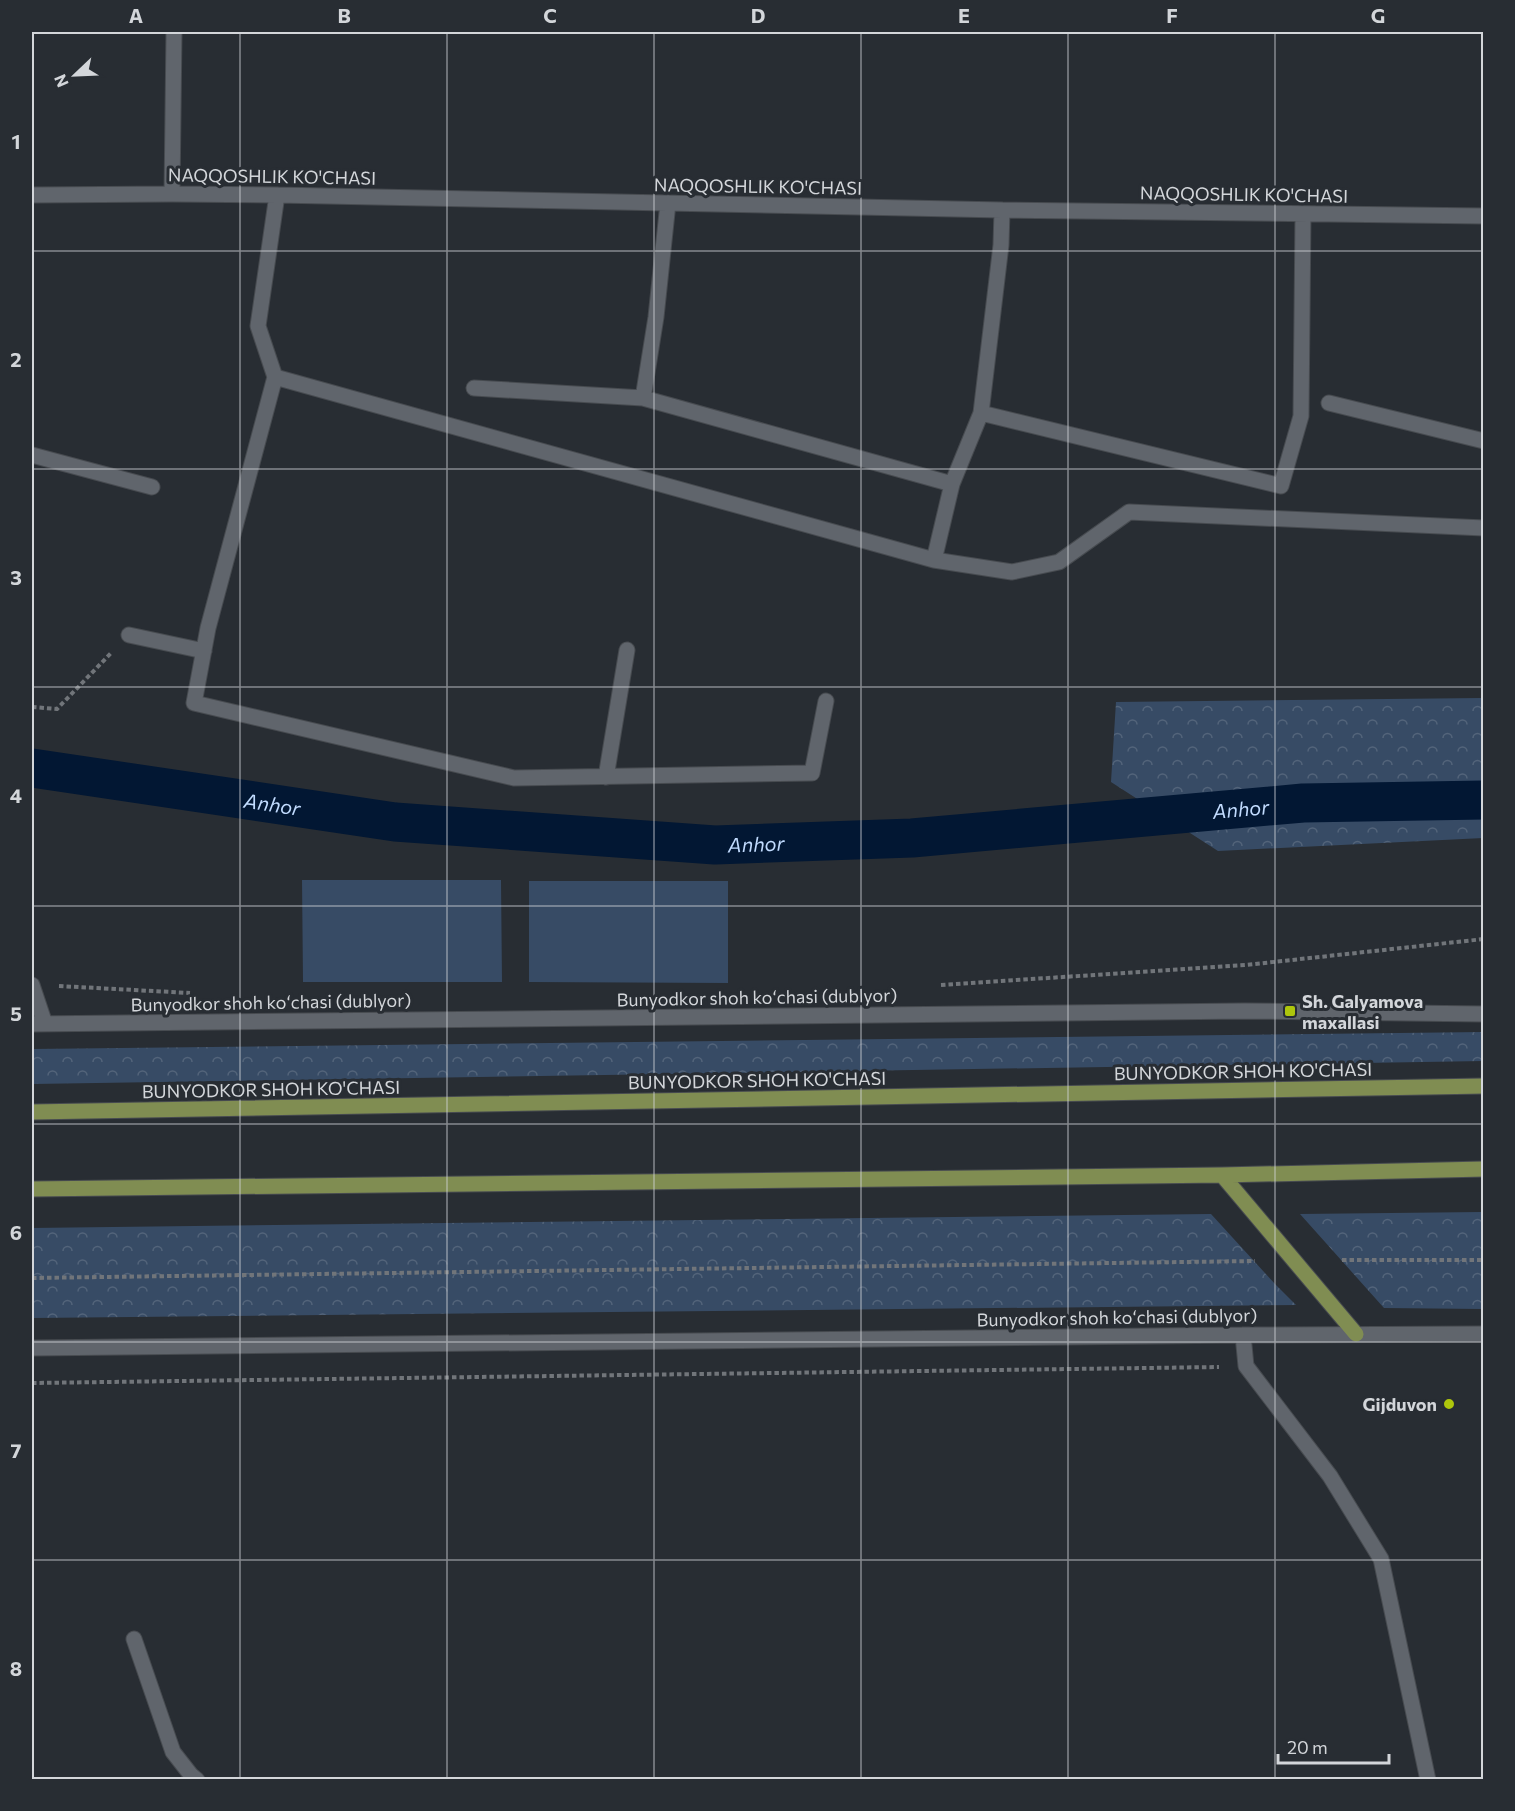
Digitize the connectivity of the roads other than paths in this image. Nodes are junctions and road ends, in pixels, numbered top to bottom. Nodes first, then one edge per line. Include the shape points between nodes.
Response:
1 (174, 32) edge
2 (172, 194) junction
3 (32, 195) edge
4 (278, 195) junction
5 (668, 203) junction
6 (1002, 210) junction
7 (1303, 214) junction
8 (1484, 216) edge
9 (275, 377) junction
10 (474, 388) dead end
11 (643, 398) junction
12 (1329, 403) dead end
13 (981, 412) junction
14 (1484, 441) edge
15 (32, 455) edge
16 (952, 484) junction
17 (152, 487) dead end
18 (1484, 528) edge
19 (934, 560) junction
20 (129, 635) road end
21 (627, 650) dead end
22 (204, 651) junction
23 (826, 701) dead end
24 (606, 777) junction
25 (32, 985) edge
26 (1484, 1014) edge
27 (38, 1024) edge
28 (1484, 1086) edge
29 (32, 1112) edge
30 (1484, 1169) edge
31 (1222, 1175) junction
32 (32, 1189) edge
33 (1356, 1334) junction
34 (1484, 1334) edge
35 (1243, 1335) junction
36 (32, 1348) edge
37 (134, 1639) dead end
38 (197, 1779) edge
39 (1428, 1779) edge

1 - 2 street
2 - 3 street, NAQQOSHLIK KO'CHASI
2 - 4 street, NAQQOSHLIK KO'CHASI
4 - 5 street, NAQQOSHLIK KO'CHASI
4 - 9 street via 258,326
5 - 6 street, NAQQOSHLIK KO'CHASI
5 - 11 street
6 - 7 street, NAQQOSHLIK KO'CHASI
6 - 13 street
7 - 8 street, NAQQOSHLIK KO'CHASI
7 - 13 street via 1301,416 1281,486
9 - 19 street
9 - 22 street
10 - 11 street
11 - 16 street
12 - 14 street
13 - 16 street
15 - 17 street
16 - 19 street
18 - 19 street via 1129,512 1059,562 1012,572
20 - 22 street
21 - 24 street
22 - 24 street via 194,703 514,778
23 - 24 street via 812,773
25 - 27 street
26 - 27 street, Bunyodkor shoh koʻchasi (dublyor) via 1233,1011
28 - 29 main road, BUNYODKOR SHOH KO'CHASI
30 - 31 main road
31 - 32 main road
31 - 33 main road
33 - 34 street, Bunyodkor shoh koʻchasi (dublyor)
33 - 35 street, Bunyodkor shoh koʻchasi (dublyor)
35 - 36 street, Bunyodkor shoh koʻchasi (dublyor)
35 - 39 street via 1246,1366 1330,1476 1381,1559
37 - 38 street via 173,1752

